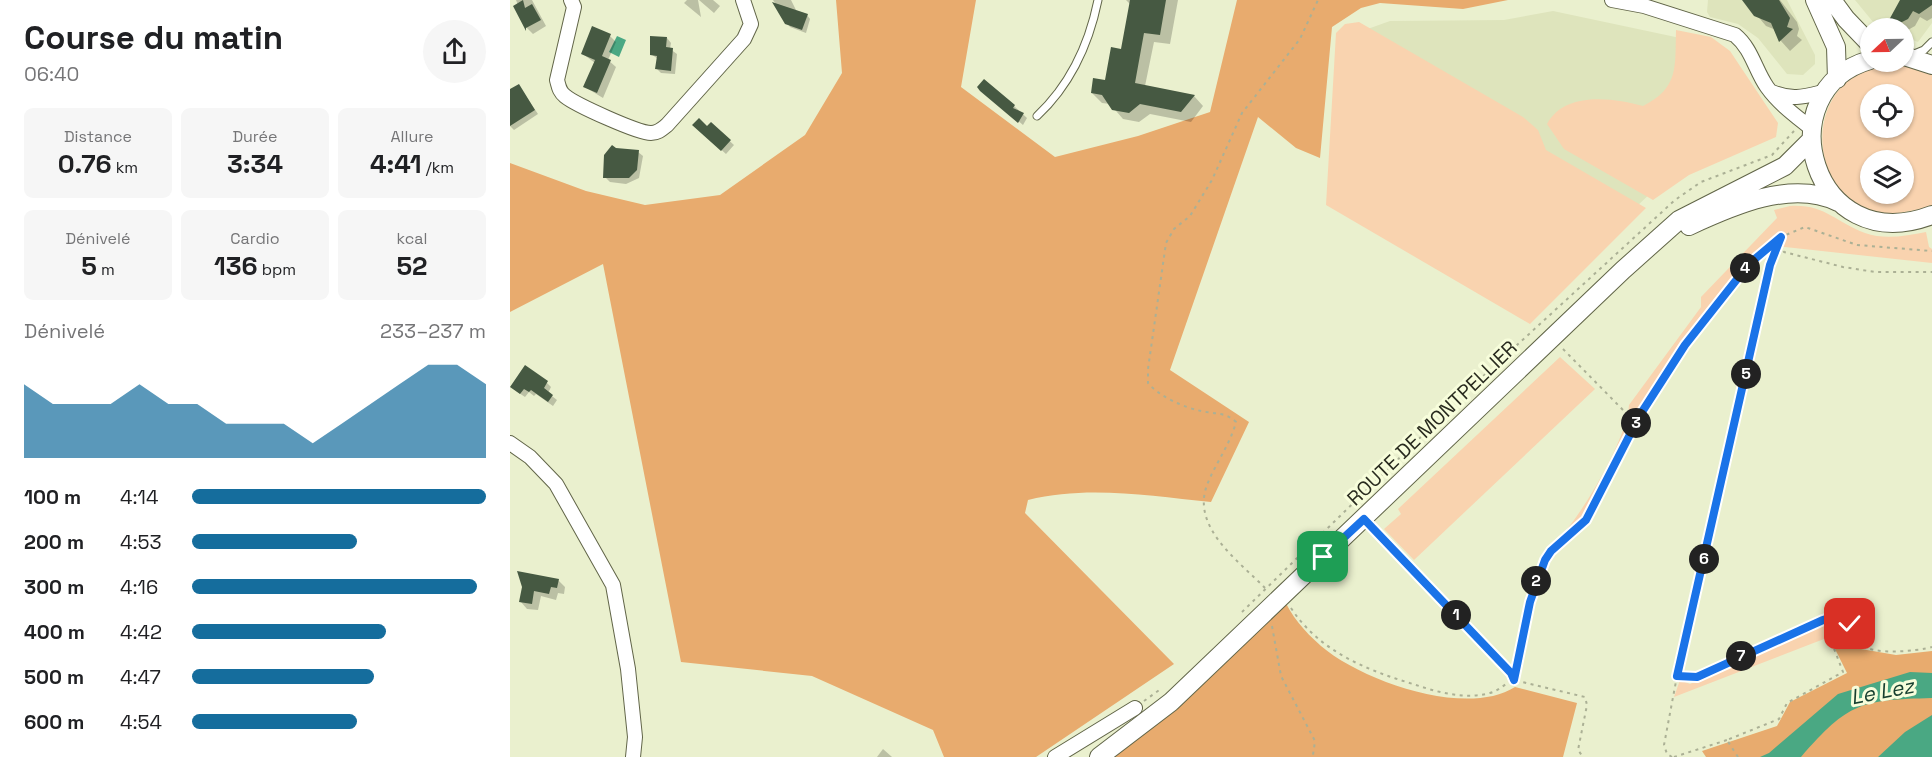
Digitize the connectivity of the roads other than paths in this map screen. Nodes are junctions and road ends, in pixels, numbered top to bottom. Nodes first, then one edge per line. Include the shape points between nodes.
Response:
1 (571, 0) edge
2 (743, 0) edge
3 (1098, 0) edge
4 (1612, 0) edge
5 (1815, 0) edge
6 (1832, 0) edge
7 (1860, 34) edge
8 (1932, 42) edge
9 (1914, 54) edge
10 (1914, 59) edge
11 (1860, 64) edge
12 (1932, 65) edge
13 (1832, 85) junction
14 (1770, 92) junction
15 (1037, 116) dead end
16 (1812, 135) junction
17 (1838, 202) junction
18 (1932, 215) edge
19 (1660, 238) junction
20 (510, 443) edge
21 (1135, 708) dead end
22 (633, 757) edge
23 (1055, 757) edge
24 (1099, 757) edge

1 - 2 street via 574,7 557,80 559,90 600,114 651,133 667,125 744,39 751,24
3 - 15 lane via 1073,71
4 - 14 street via 1728,31 1745,46
5 - 13 main road via 1836,47
6 - 7 main road
8 - 9 lane
10 - 12 main road
11 - 13 main road
13 - 14 street via 1800,98
13 - 16 main road via 1817,108
14 - 16 street
16 - 17 main road via 1818,172
16 - 19 main road, ROUTE DE MONTPELLIER via 1785,166 1704,205
17 - 18 main road via 1881,222 1905,223
17 - 19 main road, ROUTE DE MONTPELLIER via 1795,192 1737,207
19 - 24 main road, ROUTE DE MONTPELLIER via 1171,702
20 - 22 street via 556,484 613,585 628,669 635,737
21 - 23 street

